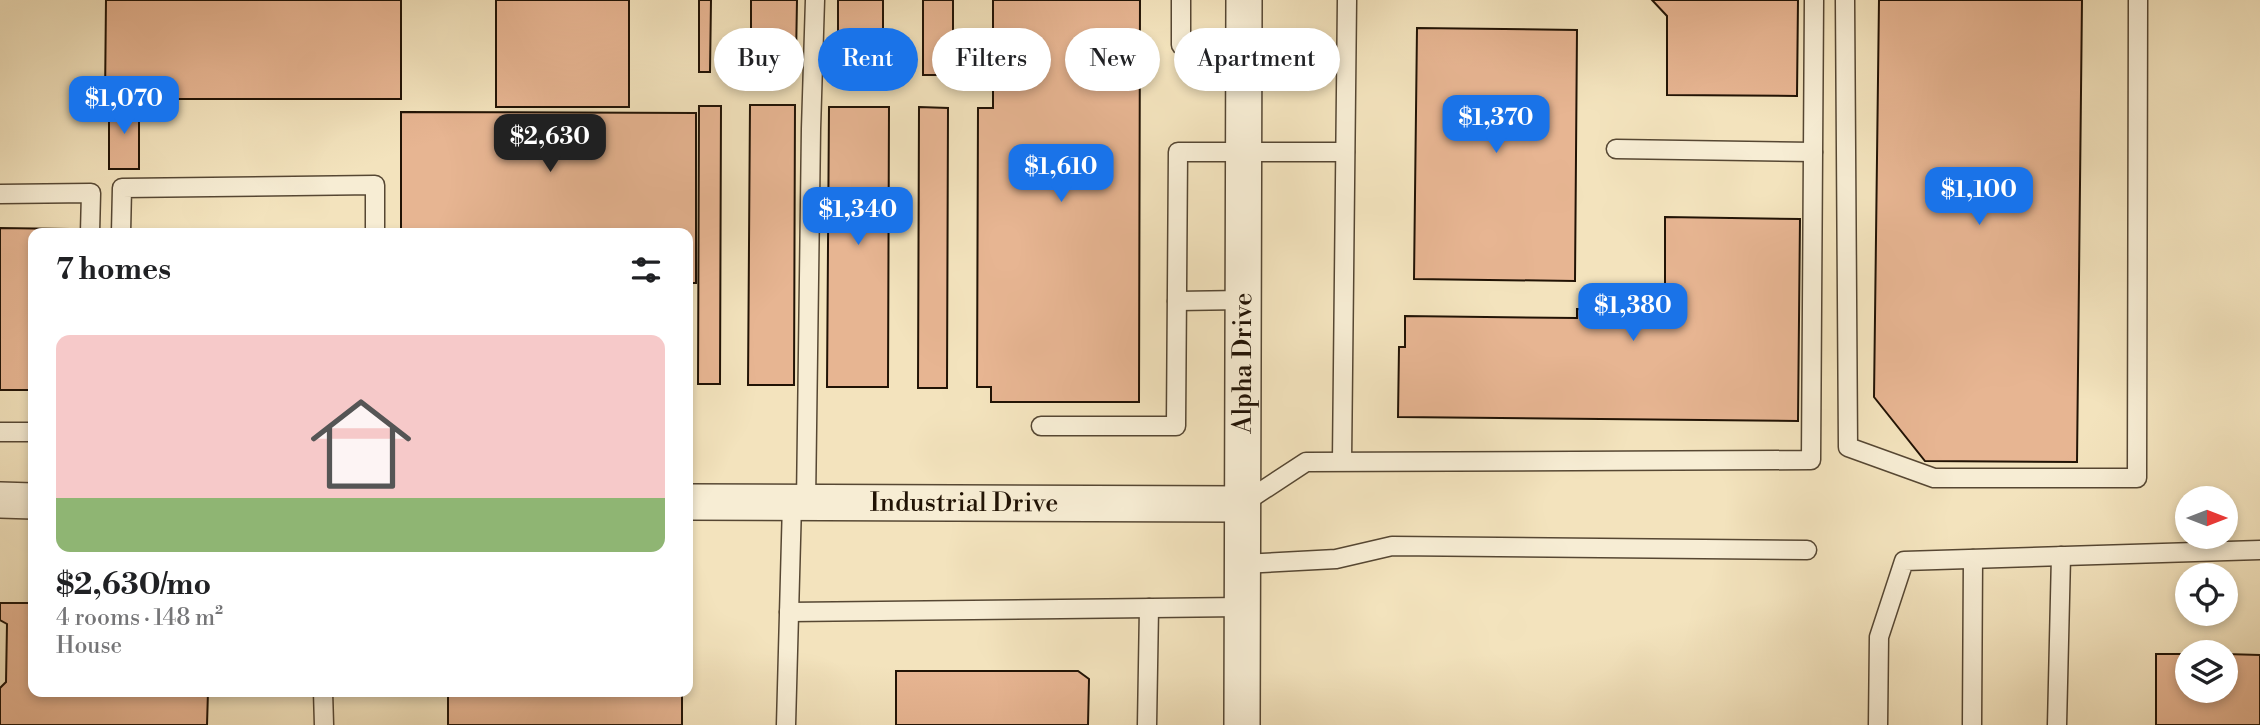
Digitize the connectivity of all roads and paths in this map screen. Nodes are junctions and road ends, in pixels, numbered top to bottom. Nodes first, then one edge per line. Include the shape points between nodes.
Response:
1 (815, 0) edge
2 (1181, 0) edge
3 (1244, 0) edge
4 (1347, 0) edge
5 (1814, 0) edge
6 (1845, 0) edge
7 (2138, 0) edge
8 (1181, 28) edge
9 (1616, 149) dead end
10 (1345, 152) junction
11 (1813, 152) junction
12 (1243, 153) junction
13 (0, 194) edge
14 (90, 228) edge
15 (121, 228) edge
16 (375, 228) edge
17 (1243, 300) junction
18 (1177, 301) junction
19 (1041, 426) dead end
20 (0, 432) edge
21 (28, 432) edge
22 (1342, 461) junction
23 (0, 500) edge
24 (28, 500) edge
25 (693, 502) edge
26 (799, 502) junction
27 (1242, 504) junction
28 (1807, 550) dead end
29 (2260, 550) edge
30 (2061, 556) junction
31 (1973, 559) junction
32 (1242, 564) junction
33 (1242, 607) junction
34 (1149, 608) junction
35 (789, 612) junction
36 (323, 697) edge
37 (324, 725) edge
38 (786, 725) edge
39 (1147, 725) edge
40 (1242, 725) edge
41 (1878, 725) edge
42 (1972, 725) edge
43 (2057, 725) edge

1 - 26 lane
2 - 8 lane
3 - 12 street, Alpha Drive
4 - 10 lane
5 - 11 lane
6 - 7 lane via 1848,447 1934,478 2137,478
9 - 11 lane
10 - 12 lane
10 - 22 lane
11 - 22 lane via 1811,460
12 - 17 street, Alpha Drive
12 - 18 lane via 1178,152
13 - 14 lane via 91,193
15 - 16 lane via 122,188 375,185
17 - 18 lane
17 - 27 street, Alpha Drive
18 - 19 lane via 1175,426
20 - 21 lane
22 - 27 lane via 1306,462
23 - 24 street
25 - 26 street, Industrial Drive
26 - 27 street, Industrial Drive
26 - 35 lane
27 - 32 street, Alpha Drive
28 - 32 lane via 1392,547 1336,559
29 - 30 lane
30 - 31 lane
30 - 43 lane
31 - 41 lane via 1904,561 1879,637
31 - 42 lane
32 - 33 street, Alpha Drive
33 - 34 lane
33 - 40 street, Alpha Drive
34 - 35 lane
34 - 39 lane
35 - 38 lane
36 - 37 lane

